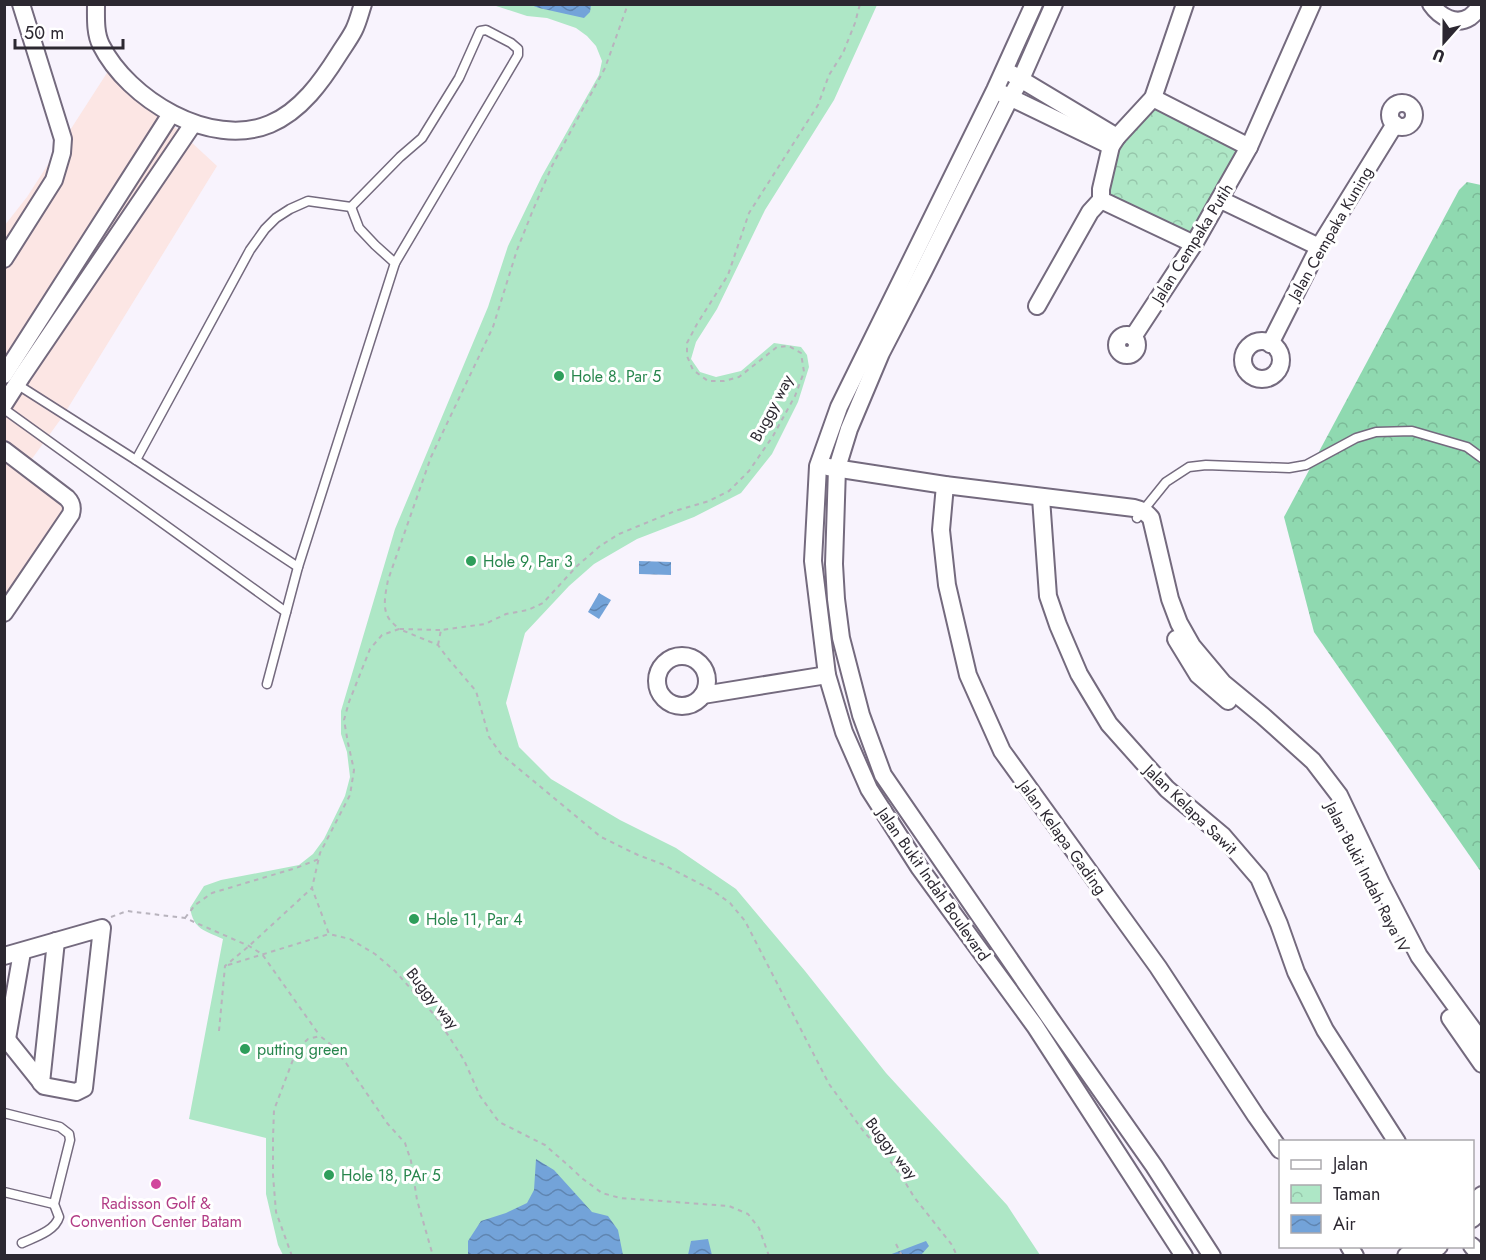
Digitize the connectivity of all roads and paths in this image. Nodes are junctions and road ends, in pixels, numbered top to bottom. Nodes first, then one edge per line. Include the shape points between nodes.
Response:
1 (21, 4) edge
2 (33, 4) edge
3 (96, 4) edge
4 (363, 4) edge
5 (628, 4) edge
6 (860, 4) edge
7 (1034, 4) edge
8 (1054, 4) edge
9 (1185, 4) edge
10 (1312, 4) edge
11 (1431, 4) edge
12 (1482, 6) edge
13 (31, 35) junction
14 (1004, 70) junction
15 (1021, 79) junction
16 (1003, 94) junction
17 (1153, 98) junction
18 (171, 114) junction
19 (193, 124) junction
20 (1395, 124) dead end
21 (1114, 142) junction
22 (1249, 147) junction
23 (1101, 200) junction
24 (1221, 200) junction
25 (351, 207) junction
26 (1194, 244) junction
27 (1318, 247) junction
28 (4, 259) edge
29 (395, 263) junction
30 (1037, 306) dead end
31 (1133, 337) dead end
32 (1270, 344) dead end
33 (9, 379) edge
34 (4, 406) edge
35 (4, 450) edge
36 (1482, 458) edge
37 (136, 460) junction
38 (818, 466) junction
39 (837, 468) junction
40 (945, 485) junction
41 (1041, 498) junction
42 (1135, 512) junction
43 (298, 567) junction
44 (286, 612) junction
45 (4, 613) edge
46 (399, 628) junction
47 (441, 630) junction
48 (438, 645) junction
49 (827, 675) junction
50 (267, 684) dead end
51 (703, 695) dead end
52 (319, 859) junction
53 (312, 888) junction
54 (184, 918) junction
55 (102, 928) junction
56 (329, 934) junction
57 (56, 941) junction
58 (249, 946) junction
59 (22, 952) junction
60 (262, 954) junction
61 (4, 956) edge
62 (225, 966) junction
63 (1042, 1022) junction
64 (219, 1030) dead end
65 (320, 1036) junction
66 (6, 1038) edge
67 (1482, 1042) edge
68 (1482, 1064) edge
69 (41, 1083) junction
70 (4, 1113) edge
71 (1396, 1140) edge
72 (1279, 1147) edge
73 (4, 1192) edge
74 (54, 1204) junction
75 (22, 1243) dead end
76 (896, 1244) dead end
77 (292, 1256) edge
78 (433, 1256) edge
79 (768, 1256) edge
80 (902, 1256) edge
81 (957, 1256) edge
82 (1184, 1256) edge
83 (1212, 1256) edge

1 - 13 street
2 - 13 street
3 - 18 street via 102,46 125,79
4 - 19 street via 354,30 324,78 293,111 270,124 248,130
5 - 46 path via 605,68 533,210 494,327 431,457 385,593 388,618
6 - 47 path, Buggy way via 843,53 829,75 818,105 749,213 728,275 687,343 687,357 693,370 708,381 739,377 777,347 789,346 801,353 804,372 773,436 749,471 729,491 619,534 577,566 543,603 485,624
7 - 14 street
8 - 15 street
9 - 17 street
10 - 22 street, Jalan Cempaka Putih
11 - 12 street via 1444,17 1456,21 1470,17
13 - 28 street via 63,139 62,153 54,180
14 - 15 street
14 - 16 street
15 - 16 street
15 - 21 street
16 - 21 street
16 - 38 street, Jalan Bukit Indah Boulevard via 839,406
16 - 39 street via 924,270 881,353
17 - 21 street
17 - 22 street
18 - 19 street
18 - 33 street
19 - 33 street
20 - 27 street, Jalan Cempaka Kuning
21 - 23 street
22 - 24 street, Jalan Cempaka Putih
23 - 26 street
23 - 30 street via 1090,212
24 - 26 street, Jalan Cempaka Putih
24 - 27 street
25 - 29 lane via 359,228
25 - 29 lane via 422,138 459,78 480,31 486,30 518,49
25 - 37 lane via 308,201 276,218 265,229
26 - 31 street, Jalan Cempaka Putih
27 - 32 street, Jalan Cempaka Kuning
29 - 43 lane
33 - 34 street
33 - 37 lane
34 - 44 lane
35 - 45 street via 67,498 73,507
36 - 42 lane via 1467,447 1412,431 1376,432 1305,465 1289,468 1189,467 1166,482
37 - 43 lane
38 - 39 street
38 - 49 street, Jalan Bukit Indah Boulevard via 813,561
39 - 40 street
39 - 63 street via 834,564 841,638 861,715 883,775
40 - 41 street
40 - 72 street, Jalan Kelapa Gading via 941,530 947,585 968,675 1002,751 1158,967
41 - 42 street
41 - 71 street, Jalan Kelapa Sawit via 1048,596 1079,674 1109,724 1132,751 1167,789 1223,836 1259,878 1296,972 1325,1030
42 - 67 street, Jalan Bukit Indah Raya IV via 1151,518 1170,599 1192,646 1223,683 1313,761 1339,795 1419,956
42 - 68 street, Jalan Bukit Indah Raya IV via 1143,526 1160,602 1183,652 1198,675 1306,769 1332,802 1410,959
43 - 44 lane
44 - 50 lane
46 - 47 path, Buggy way
46 - 48 path, Buggy way
46 - 52 path via 382,635 370,649 349,702 344,720 354,770 350,795
47 - 48 path
48 - 81 path, Buggy way via 476,691 489,736 501,754 601,837 681,874 730,903 745,921 829,1084 897,1170
49 - 51 street
49 - 63 street, Jalan Bukit Indah Boulevard via 844,732 869,789 919,867
52 - 53 path
52 - 54 path via 212,893
53 - 56 path
53 - 58 path
54 - 55 path via 127,910 110,918
54 - 58 path
55 - 57 street
55 - 69 street via 84,1088 76,1092
56 - 60 path
56 - 79 path, Buggy way via 350,939 395,971 437,1018 464,1060 480,1096 499,1122 545,1145 602,1192 620,1198 729,1206 748,1214 759,1228
57 - 59 street
57 - 69 street
58 - 60 path
58 - 62 path
59 - 61 street
59 - 66 street
60 - 62 path
60 - 65 path
62 - 64 path
63 - 82 street, Jalan Bukit Indah Boulevard
63 - 83 street via 1154,1166
65 - 77 path via 297,1049 274,1110 276,1212
65 - 78 path via 346,1063 405,1143
66 - 69 street
70 - 74 lane via 60,1127 69,1134
73 - 74 lane
74 - 75 lane via 60,1216 57,1222
76 - 80 path

